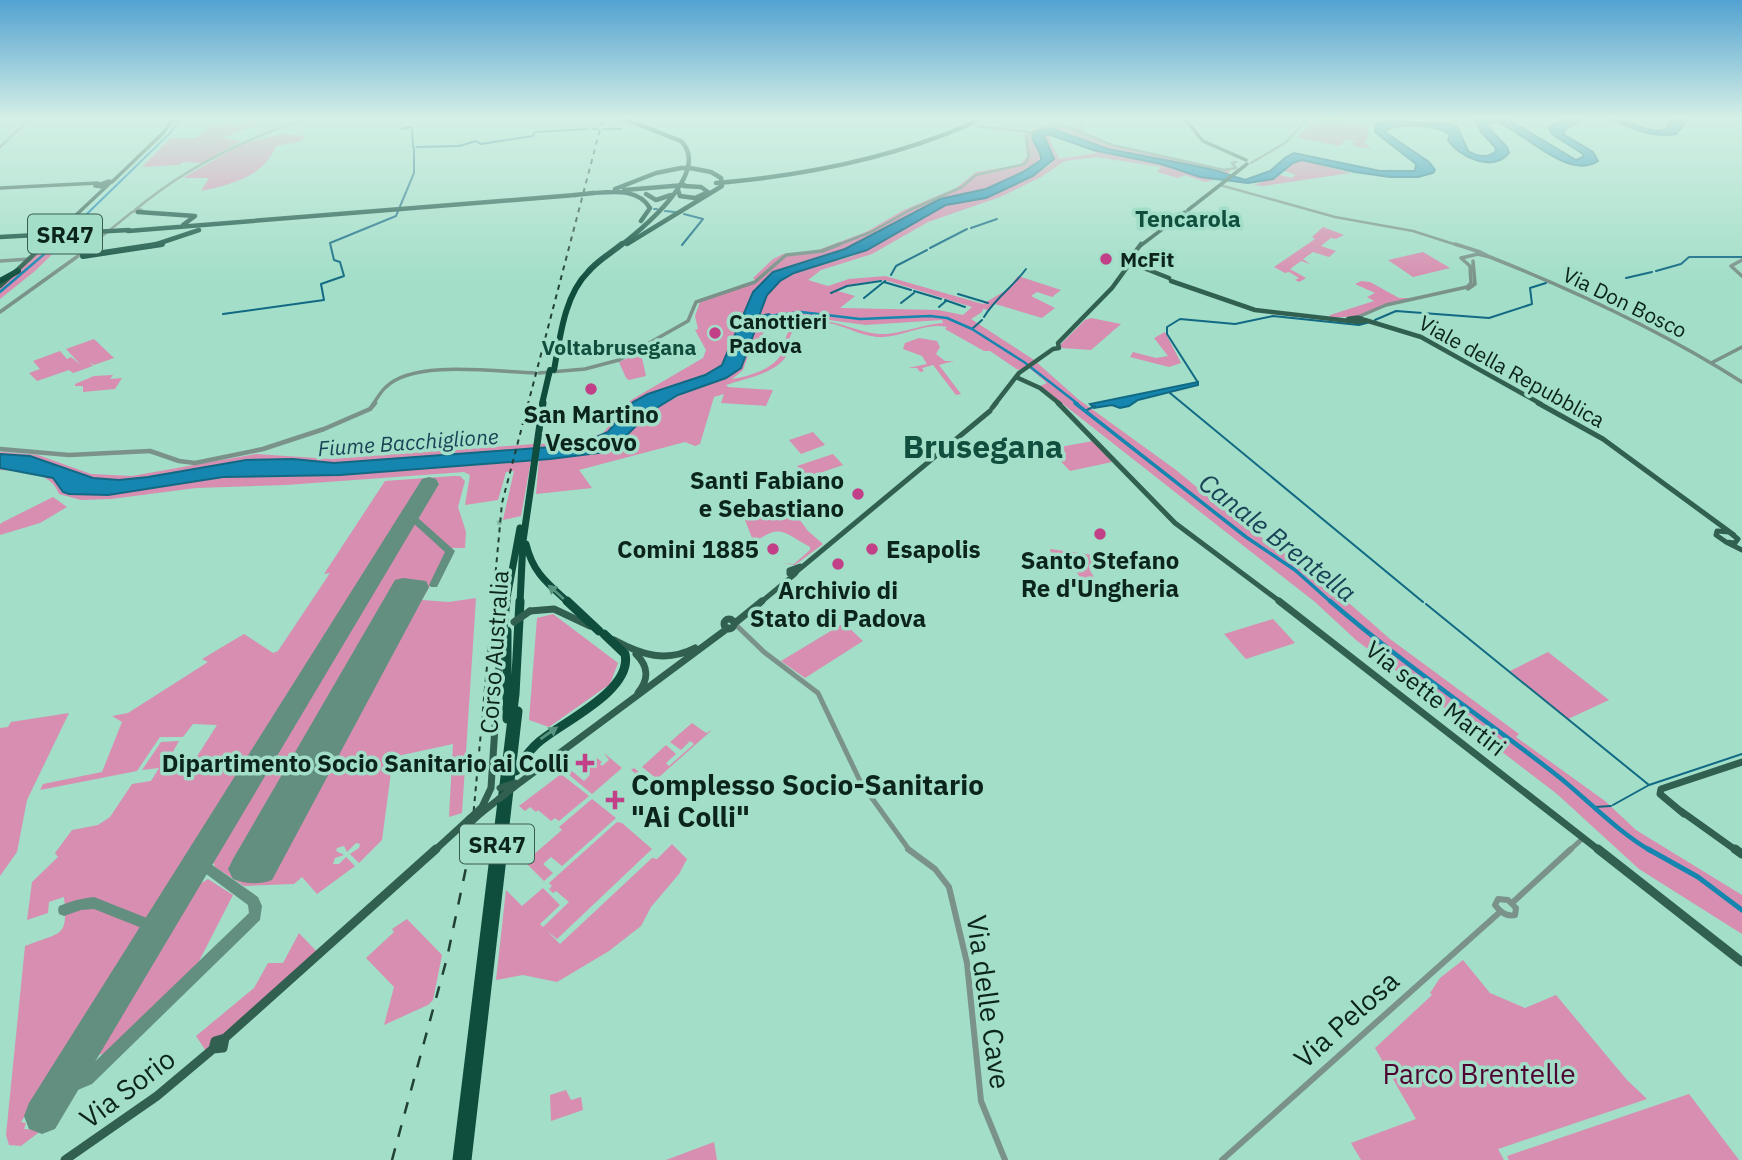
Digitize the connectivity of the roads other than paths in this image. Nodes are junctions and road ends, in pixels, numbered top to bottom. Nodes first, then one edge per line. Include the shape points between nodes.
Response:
1 (123, 172) edge
2 (195, 172) edge
3 (658, 172) edge
4 (660, 172) edge
5 (685, 172) edge
6 (698, 172) edge
7 (700, 172) edge
8 (702, 172) edge
9 (717, 172) edge
10 (800, 172) edge
11 (985, 172) edge
12 (1232, 172) edge
13 (745, 181) junction
14 (1222, 182) junction
15 (109, 183) junction
16 (633, 183) junction
17 (97, 185) junction
18 (678, 186) junction
19 (0, 188) edge
20 (102, 192) junction
21 (596, 193) junction
22 (138, 210) junction
23 (678, 215) junction
24 (237, 223) junction
25 (157, 228) junction
26 (146, 230) junction
27 (129, 231) junction
28 (0, 238) edge
29 (92, 243) junction
30 (613, 247) junction
31 (101, 252) junction
32 (1479, 253) junction
33 (82, 255) junction
34 (1488, 257) junction
35 (31, 259) junction
36 (601, 260) junction
37 (1742, 260) edge
38 (0, 261) edge
39 (1466, 261) junction
40 (1473, 261) junction
41 (1128, 264) junction
42 (18, 271) joint
43 (1742, 276) edge
44 (0, 284) edge
45 (0, 312) edge
46 (1365, 322) junction
47 (1742, 347) edge
48 (1712, 362) junction
49 (551, 372) junction
50 (1016, 377) junction
51 (1742, 382) edge
52 (0, 449) edge
53 (534, 465) junction
54 (528, 495) junction
55 (1712, 517) junction
56 (1719, 530) junction
57 (1738, 537) edge
58 (1725, 542) junction
59 (526, 544) junction
60 (1742, 550) edge
61 (731, 625) junction
62 (507, 631) junction
63 (602, 633) junction
64 (623, 645) junction
65 (499, 654) junction
66 (608, 719) junction
67 (507, 756) junction
68 (1742, 762) edge
69 (496, 785) junction
70 (515, 785) junction
71 (482, 810) junction
72 (507, 811) junction
73 (1583, 838) junction
74 (1742, 854) edge
75 (1511, 903) junction
76 (1500, 912) junction
77 (1742, 962) edge
78 (65, 1160) edge
79 (458, 1160) edge
80 (466, 1160) edge
81 (1004, 1160) edge
82 (1222, 1160) edge

1 - 15 main road
2 - 22 street
3 - 16 highway
4 - 16 highway, SR47
5 - 18 highway
6 - 18 highway via 689,174
7 - 18 highway via 709,174 708,180
8 - 23 highway, SR47 via 717,175 722,186
9 - 13 highway
10 - 13 highway
11 - 52 street via 870,232 822,251 786,255 755,282 698,301 684,324 598,366 537,373 413,373 387,385 370,409 327,428 263,449 201,462 185,463 148,451 69,455
12 - 14 main road
13 - 18 highway, bridge
13 - 23 highway
14 - 32 street, Via Don Bosco via 1335,217 1413,231
14 - 41 main road via 1141,244
15 - 17 main road
15 - 20 main road
16 - 21 highway, SR47
17 - 19 main road
17 - 20 main road
18 - 18 highway via 701,187 708,192 690,198 680,196
18 - 21 highway
18 - 21 highway, SR47
18 - 30 highway, Corso Australia via 659,210
18 - 36 highway via 660,211
20 - 35 main road
21 - 24 highway, SR47, bridge
21 - 30 highway, SR47 via 636,195 650,206 644,219
22 - 24 highway via 194,213 212,223
22 - 25 highway via 195,217 182,225
22 - 29 street
23 - 36 highway, SR47
24 - 25 highway, SR47
24 - 26 highway, SR47
24 - 33 highway via 199,230 163,244
25 - 27 highway, SR47
26 - 27 highway, SR47
26 - 31 highway via 180,233 167,242
27 - 28 highway, SR47, bridge
29 - 31 highway via 90,250
29 - 33 street
30 - 49 highway, Corso Australia / SR47 via 569,294
31 - 33 highway
32 - 34 street, Via Don Bosco via 1488,253
32 - 39 street via 1461,258
33 - 45 street
34 - 40 street
34 - 48 street, Via Don Bosco via 1602,306
35 - 38 street
35 - 42 main road
36 - 49 highway, Corso Australia / SR47 via 572,294
37 - 43 street via 1731,266
39 - 40 street
39 - 46 street, Viale della Repubblica via 1471,280 1467,287 1386,305
40 - 46 street, Viale della Repubblica via 1473,287 1389,307
41 - 46 main road, Viale della Repubblica via 1248,309
41 - 50 main road via 1112,288 1055,347
42 - 44 highway, SR47
46 - 55 main road, Viale della Repubblica via 1430,341 1627,455
47 - 48 street
48 - 51 street, Via Don Bosco
49 - 53 highway, Corso Australia / SR47
50 - 61 main road via 990,410
50 - 73 main road, Via sette Martiri via 1060,404 1175,523 1282,601
53 - 54 highway, Corso Australia / SR47
53 - 59 highway, Corso Australia / SR47
54 - 65 highway
54 - 67 highway, Corso Australia / SR47
55 - 56 main road
55 - 57 main road
56 - 57 main road
56 - 58 main road via 1716,536
57 - 58 main road via 1735,543
58 - 60 main road
63 -> 59 highway via 538,574
59 - 72 highway, Corso Australia / SR47 via 519,693
61 - 64 main road via 690,652 670,658 643,655
61 - 66 main road
61 - 81 street, Via delle Cave via 818,693 861,783 884,818 908,849 935,869 949,887 967,963 981,1101
62 - 63 main road, bridge via 530,611 546,608
62 - 65 main road
62 - 67 highway
63 - 64 main road
72 -> 63 highway via 523,755 624,676 624,652
64 - 66 main road via 645,663 647,676 641,690
65 - 69 main road
66 - 70 main road
67 - 79 highway, Corso Australia / SR47
68 - 74 main road via 1674,783 1667,797
69 - 70 main road, bridge
69 - 71 main road
70 - 71 main road, Via Sorio, bridge
71 - 78 main road, Via Sorio, bridge via 225,1038 215,1041 214,1049 157,1096
72 - 80 highway, Corso Australia / SR47
73 - 75 street, Via Pelosa
73 - 77 main road, Via sette Martiri
75 - 76 street, Via Pelosa via 1496,901
75 - 76 street, Via Pelosa via 1515,915
76 - 82 street, Via Pelosa

